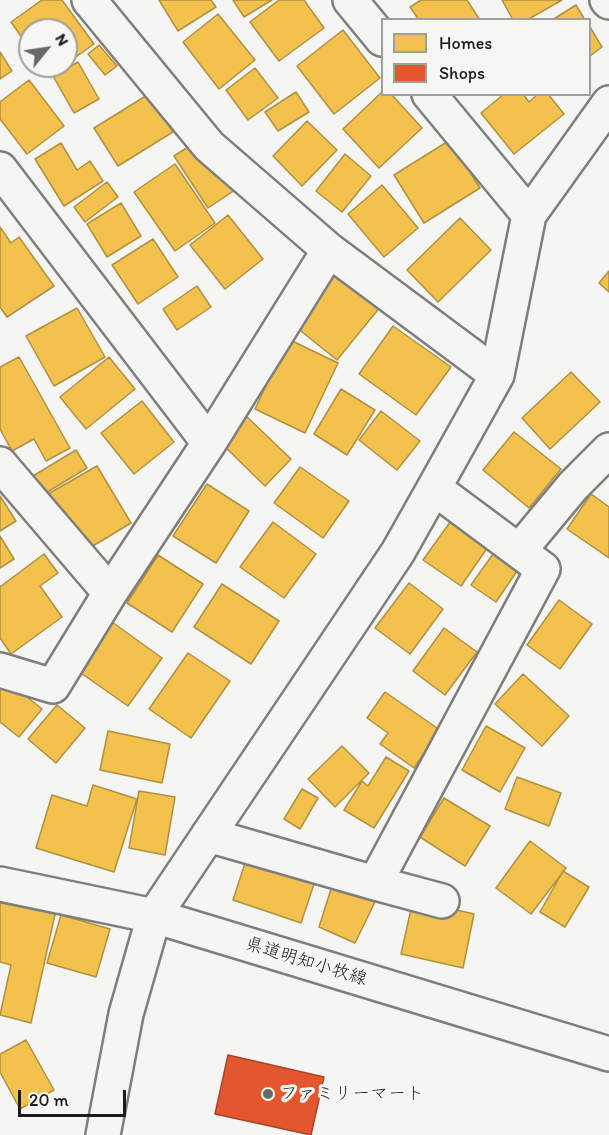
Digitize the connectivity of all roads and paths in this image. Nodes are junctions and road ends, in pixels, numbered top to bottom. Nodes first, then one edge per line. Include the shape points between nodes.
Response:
1 (89, 0) edge
2 (350, 0) edge
3 (381, 38) edge
4 (431, 96) edge
5 (609, 103) edge
6 (0, 169) edge
7 (529, 215) junction
8 (329, 250) junction
9 (497, 375) junction
10 (209, 443) junction
11 (609, 450) edge
12 (0, 464) edge
13 (434, 488) junction
14 (519, 551) junction
15 (110, 593) junction
16 (0, 670) edge
17 (208, 836) junction
18 (375, 883) junction
19 (0, 884) edge
20 (442, 901) dead end
21 (154, 916) junction
22 (609, 1054) edge
23 (103, 1135) edge

1 - 8 street via 209,146
2 - 3 street
4 - 7 street
5 - 7 street
6 - 10 street
7 - 9 street
8 - 9 street
8 - 10 street
9 - 13 street
10 - 15 street
11 - 14 street
12 - 15 street
13 - 14 street
13 - 17 street via 398,552
14 - 18 street via 543,569
15 - 16 street via 52,686
17 - 18 street
17 - 21 street
18 - 20 street
19 - 21 street, 県道明知小牧線
21 - 22 street, 県道明知小牧線
21 - 23 street via 126,1014

